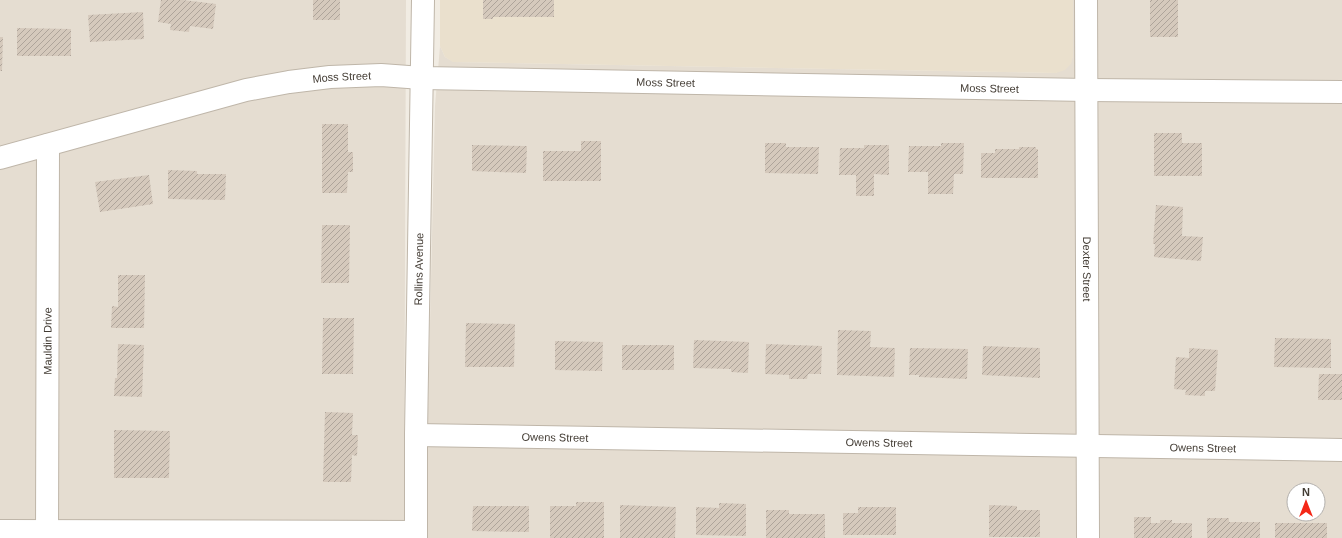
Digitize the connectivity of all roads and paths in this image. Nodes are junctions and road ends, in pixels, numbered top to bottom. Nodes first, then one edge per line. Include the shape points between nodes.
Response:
1 (422, 0) edge
2 (1086, 0) edge
3 (422, 78) junction
4 (1087, 90) junction
5 (1342, 92) edge
6 (48, 145) junction
7 (0, 158) edge
8 (416, 435) junction
9 (1088, 446) junction
10 (1342, 450) edge
11 (0, 531) edge
12 (47, 534) edge
13 (416, 535) edge
14 (1088, 538) edge

1 - 3 street, Rollins Avenue
2 - 4 street, Dexter Street
3 - 4 street, Moss Street
3 - 6 street, Moss Street via 381,75 290,82 246,90
3 - 8 street, Rollins Avenue
4 - 5 street, Moss Street
4 - 9 street, Dexter Street
6 - 7 street, Moss Street
6 - 12 street, Mauldin Drive
8 - 9 street, Owens Street
8 - 13 street, Rollins Avenue
9 - 10 street, Owens Street
9 - 14 street, Dexter Street
11 - 12 street
12 - 13 street

